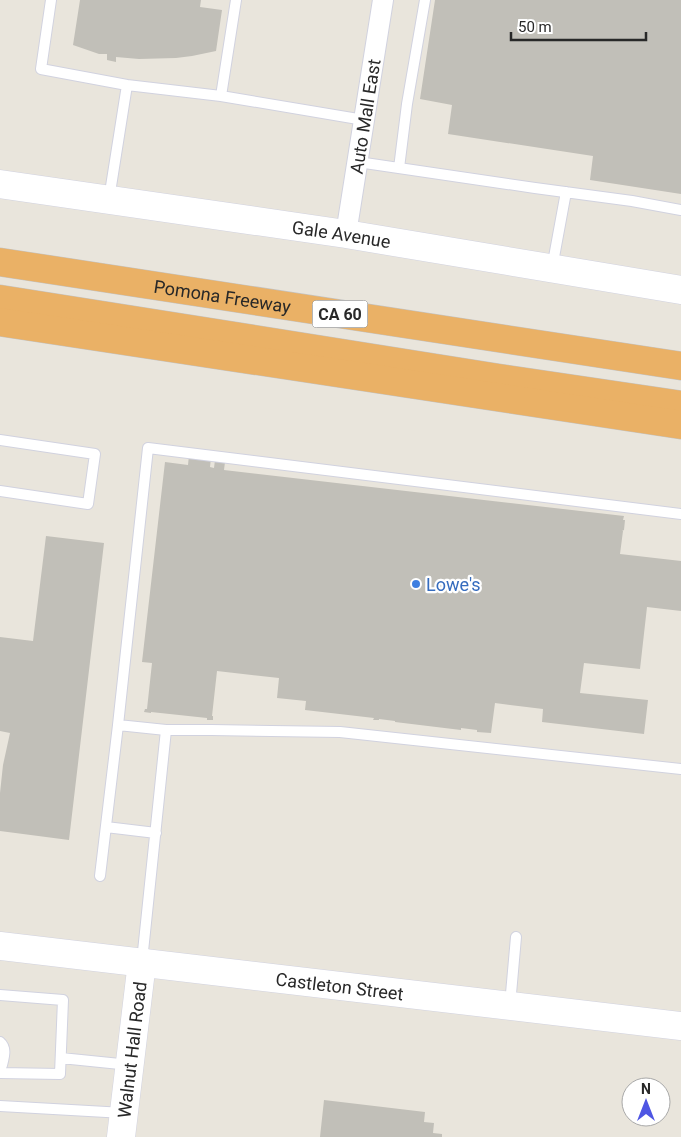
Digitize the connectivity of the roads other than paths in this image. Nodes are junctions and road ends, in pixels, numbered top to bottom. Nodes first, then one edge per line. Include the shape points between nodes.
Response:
1 (51, 0) edge
2 (236, 0) edge
3 (383, 0) edge
4 (425, 0) edge
5 (127, 85) junction
6 (221, 96) junction
7 (364, 120) junction
8 (358, 162) junction
9 (399, 168) junction
10 (0, 184) edge
11 (566, 192) junction
12 (109, 200) junction
13 (681, 210) edge
14 (346, 234) junction
15 (0, 262) edge
16 (552, 268) junction
17 (0, 287) edge
18 (681, 290) edge
19 (0, 299) edge
20 (0, 322) edge
21 (681, 366) edge
22 (681, 392) edge
23 (681, 405) edge
24 (681, 425) edge
25 (0, 440) edge
26 (0, 492) edge
27 (681, 514) edge
28 (118, 725) junction
29 (166, 730) junction
30 (681, 769) edge
31 (106, 827) junction
32 (156, 833) junction
33 (100, 876) dead end
34 (516, 937) dead end
35 (0, 946) edge
36 (142, 962) junction
37 (0, 995) edge
38 (510, 1006) junction
39 (681, 1026) edge
40 (0, 1042) edge
41 (61, 1058) junction
42 (0, 1065) edge
43 (130, 1065) junction
44 (0, 1074) edge
45 (0, 1106) edge
46 (122, 1125) edge

1 - 5 lane via 41,69
2 - 6 lane
3 - 7 street, Auto Mall East
4 - 9 lane
5 - 6 lane
5 - 12 lane
6 - 7 lane
7 - 8 street, Auto Mall East
8 - 9 lane
8 - 14 street, Auto Mall East
9 - 11 lane
10 - 12 street, Gale Avenue
11 - 13 lane
11 - 16 lane
12 - 14 street, Gale Avenue
14 - 16 street, Gale Avenue
15 - 21 highway, Pomona Freeway / CA 60
16 - 18 street, Gale Avenue
17 - 22 highway
19 - 23 highway
20 - 24 highway
25 - 26 lane via 95,454 88,504
27 - 28 lane via 148,448
28 - 29 lane
28 - 31 lane
29 - 30 lane via 340,732
29 - 32 lane
31 - 32 lane
31 - 33 lane
32 - 36 lane
34 - 38 lane
35 - 36 street, Castleton Street
36 - 38 street, Castleton Street
36 - 43 street, Walnut Hall Road
37 - 41 lane via 63,1000
38 - 39 street, Castleton Street
40 - 42 lane via 5,1054
41 - 43 lane
41 - 44 lane via 60,1074
43 - 46 street, Walnut Hall Road
45 - 46 lane

